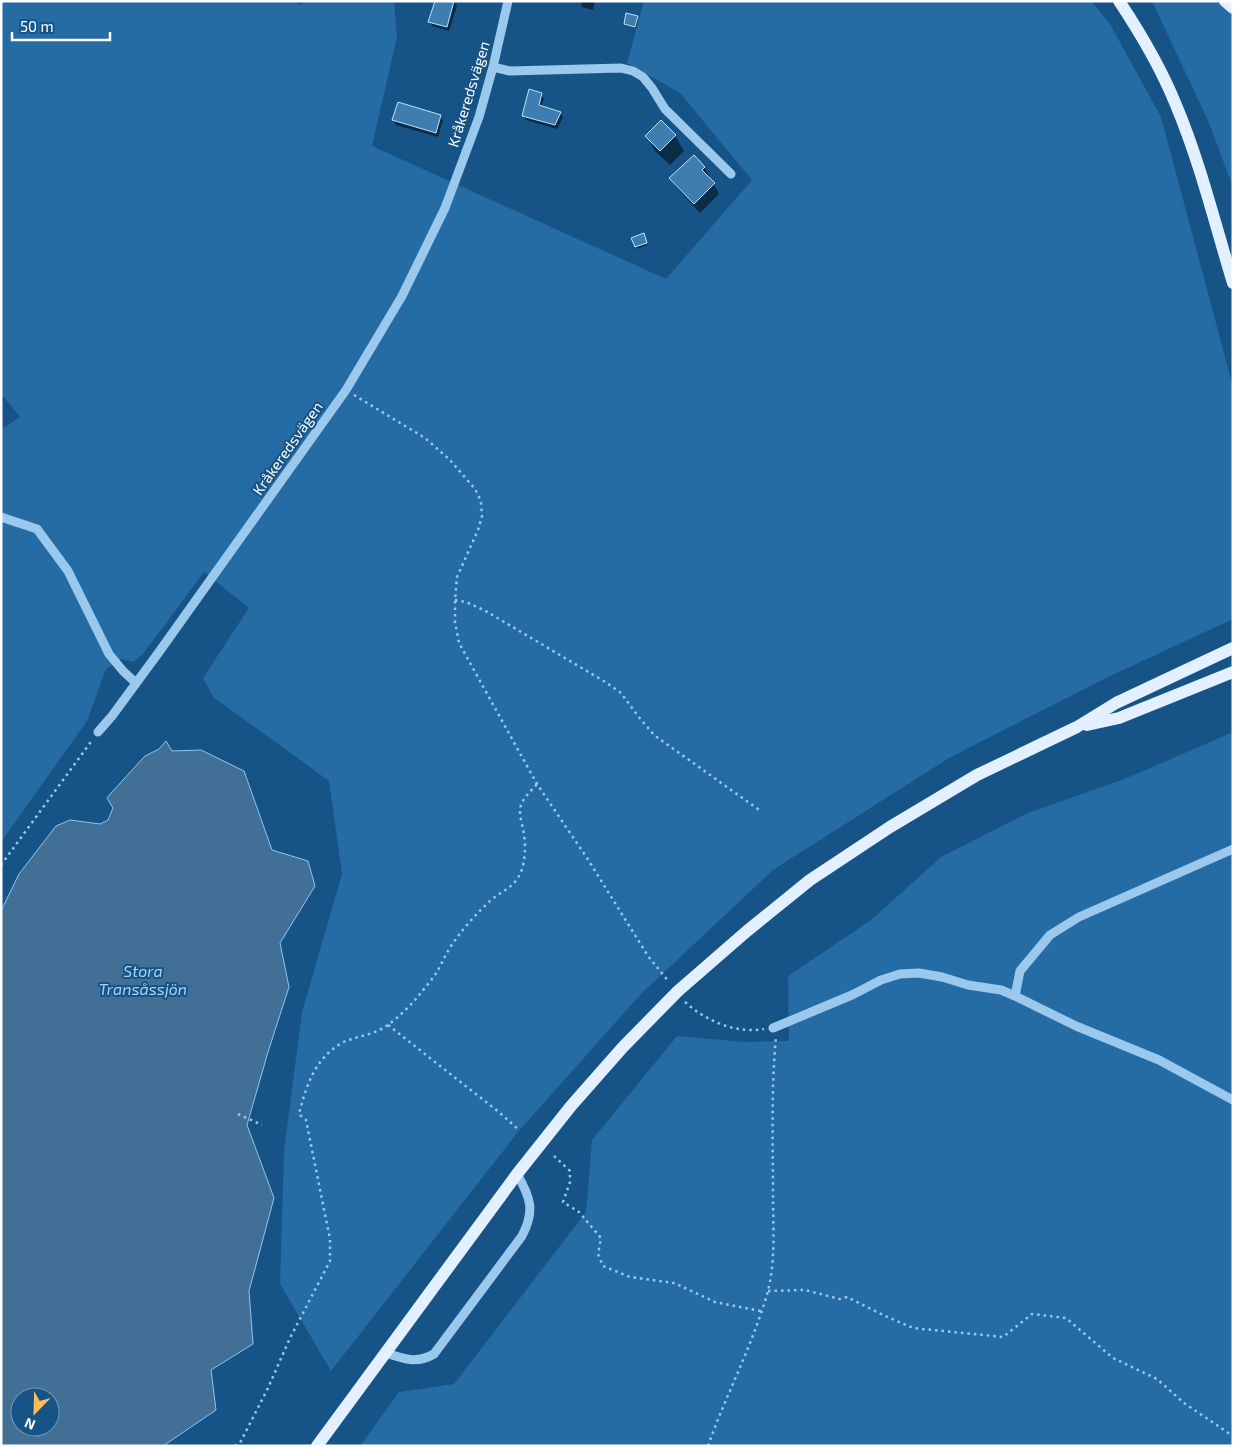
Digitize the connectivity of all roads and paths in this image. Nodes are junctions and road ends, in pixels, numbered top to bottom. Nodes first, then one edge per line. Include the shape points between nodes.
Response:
1 (508, 1) edge
2 (1119, 1) edge
3 (1225, 1) edge
4 (1233, 8) edge
5 (493, 67) junction
6 (731, 174) dead end
7 (1233, 283) edge
8 (346, 390) junction
9 (1, 517) edge
10 (455, 600) junction
11 (1233, 648) edge
12 (1233, 672) edge
13 (136, 683) junction
14 (1077, 727) junction
15 (98, 732) joint
16 (537, 784) junction
17 (762, 812) dead end
18 (1233, 849) edge
19 (1, 865) edge
20 (678, 991) junction
21 (1015, 996) junction
22 (388, 1025) junction
23 (773, 1028) joint
24 (756, 1031) dead end
25 (1233, 1100) edge
26 (238, 1114) dead end
27 (262, 1125) dead end
28 (519, 1130) dead end
29 (554, 1156) dead end
30 (517, 1174) junction
31 (768, 1291) junction
32 (762, 1311) junction
33 (386, 1353) junction
34 (1233, 1436) edge
35 (235, 1446) edge
36 (317, 1446) edge
37 (708, 1446) edge

1 - 5 street, Kråkeredsvägen
2 - 7 main road via 1156,62 1176,105
3 - 4 main road
5 - 6 street via 510,72 633,70 643,77 665,109
5 - 8 street, Kråkeredsvägen via 479,118 445,208 402,296
8 - 10 path via 426,438 475,489 482,516 458,577
8 - 13 street, Kråkeredsvägen
9 - 13 street via 37,529 68,571 109,654
10 - 16 path via 459,643
10 - 17 path via 484,610 621,693 654,735
11 - 14 main road via 1116,703
12 - 14 main road via 1118,718
13 - 15 street, Kråkeredsvägen
14 - 20 main road via 977,775 882,832 810,880
15 - 19 path
16 - 20 path via 648,956
16 - 22 path via 521,806 525,852 515,884 470,921 454,941 436,974
18 - 21 street via 1079,917 1050,935 1020,971
20 - 24 path via 686,1003 722,1026
20 - 30 main road via 571,1106
21 - 23 street via 942,977 900,974
21 - 25 street via 1076,1026 1159,1060
22 - 28 path
22 - 35 path via 329,1052 306,1087 299,1114 306,1120 330,1239 330,1261 240,1443
23 - 31 path via 776,1036 772,1119 773,1246
26 - 27 path
29 - 32 path via 570,1171 563,1202 579,1212 601,1238 598,1254 603,1266 630,1277 674,1283 716,1302
30 - 33 main road
30 - 33 street via 525,1188 530,1212 529,1223 522,1236 434,1354 416,1360
31 - 32 path
31 - 34 path via 805,1290 840,1299 848,1297 913,1328 1003,1337 1032,1314 1066,1318 1113,1358 1157,1379 1184,1403
32 - 37 path
33 - 36 main road

